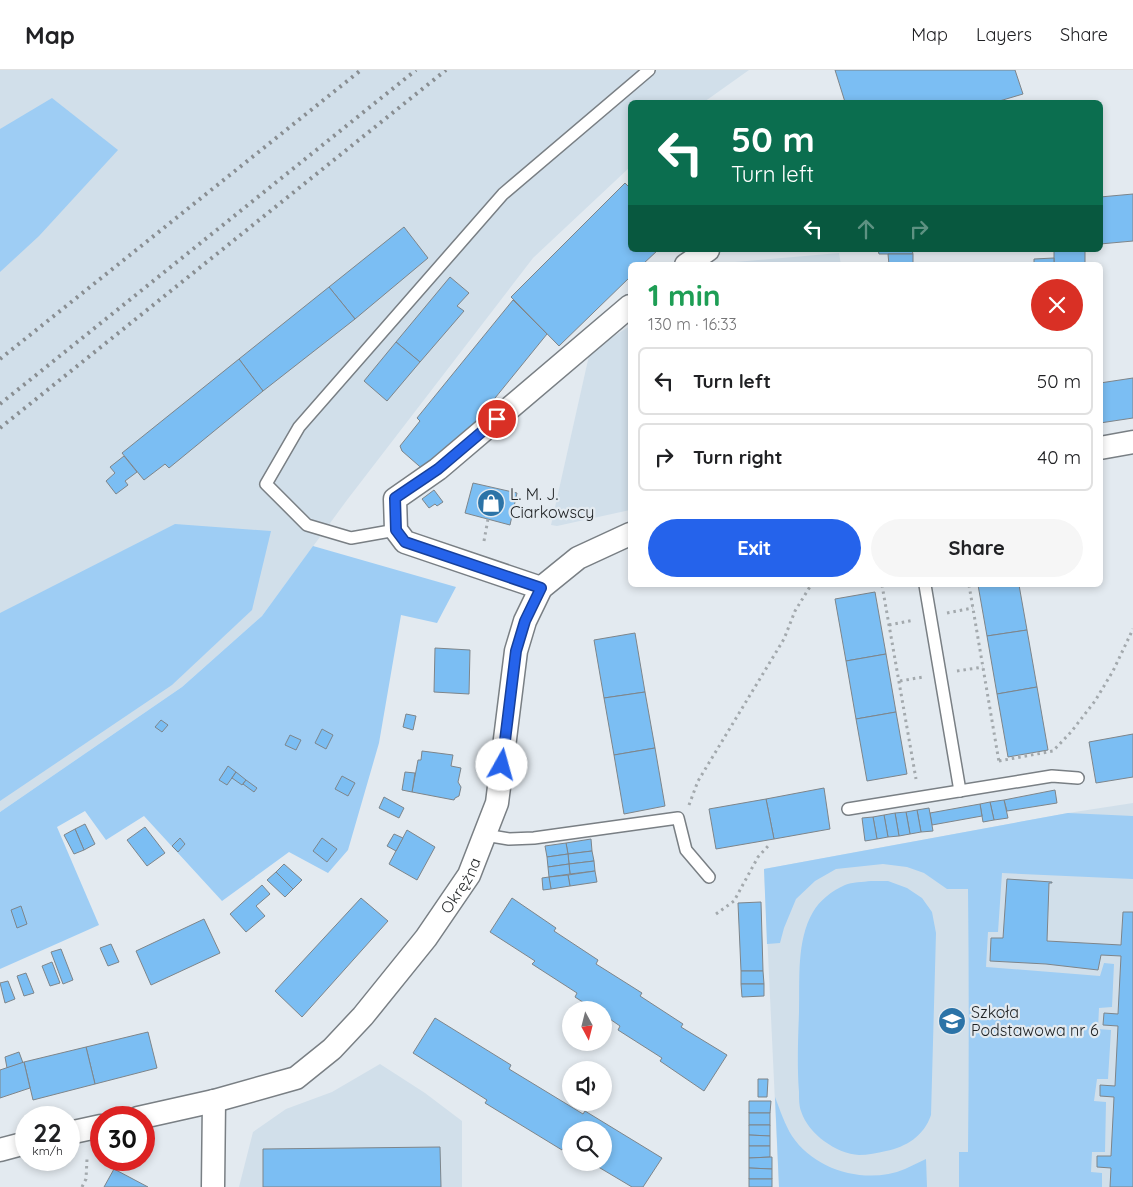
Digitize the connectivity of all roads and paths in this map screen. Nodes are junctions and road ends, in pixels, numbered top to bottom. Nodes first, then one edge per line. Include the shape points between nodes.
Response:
1 (649, 70) edge
2 (705, 252) edge
3 (690, 262) edge
4 (628, 308) edge
5 (1133, 442) edge
6 (1103, 447) edge
7 (488, 519) dead end
8 (396, 530) junction
9 (628, 535) edge
10 (484, 541) dead end
11 (810, 587) edge
12 (882, 587) edge
13 (925, 587) edge
14 (969, 587) edge
15 (541, 588) junction
16 (1133, 629) edge
17 (999, 761) junction
18 (1078, 778) dead end
19 (1003, 784) junction
20 (960, 790) junction
21 (919, 797) junction
22 (848, 809) dead end
23 (678, 818) junction
24 (485, 835) junction
25 (769, 845) dead end
26 (709, 878) dead end
27 (716, 914) dead end
28 (214, 1101) junction
29 (155, 1114) edge
30 (15, 1146) edge
31 (0, 1150) edge
32 (87, 1159) dead end
33 (82, 1187) edge
34 (213, 1187) edge

1 - 8 lane via 503,194 299,427 266,484 307,525 351,538
2 - 3 street
4 - 8 street via 438,469 395,498
5 - 6 street
7 - 10 path
8 - 15 street via 405,542
9 - 15 street, Okrężna via 578,558
11 - 23 path via 795,611 784,639 698,781 688,811
12 - 21 path
13 - 20 lane
14 - 17 path
15 - 24 street, Okrężna via 525,621 516,651 497,803
16 - 17 path via 1095,701 1053,751
17 - 19 path
18 - 19 lane via 1052,776
19 - 20 lane
20 - 21 lane
21 - 22 lane
23 - 24 lane via 534,838 509,839
23 - 26 lane via 686,850
24 - 28 street, Okrężna via 469,875 426,938 332,1049 296,1078
25 - 27 path via 758,857 734,901
28 - 29 street, Okrężna
28 - 34 street
30 - 31 street
32 - 33 path via 86,1180

